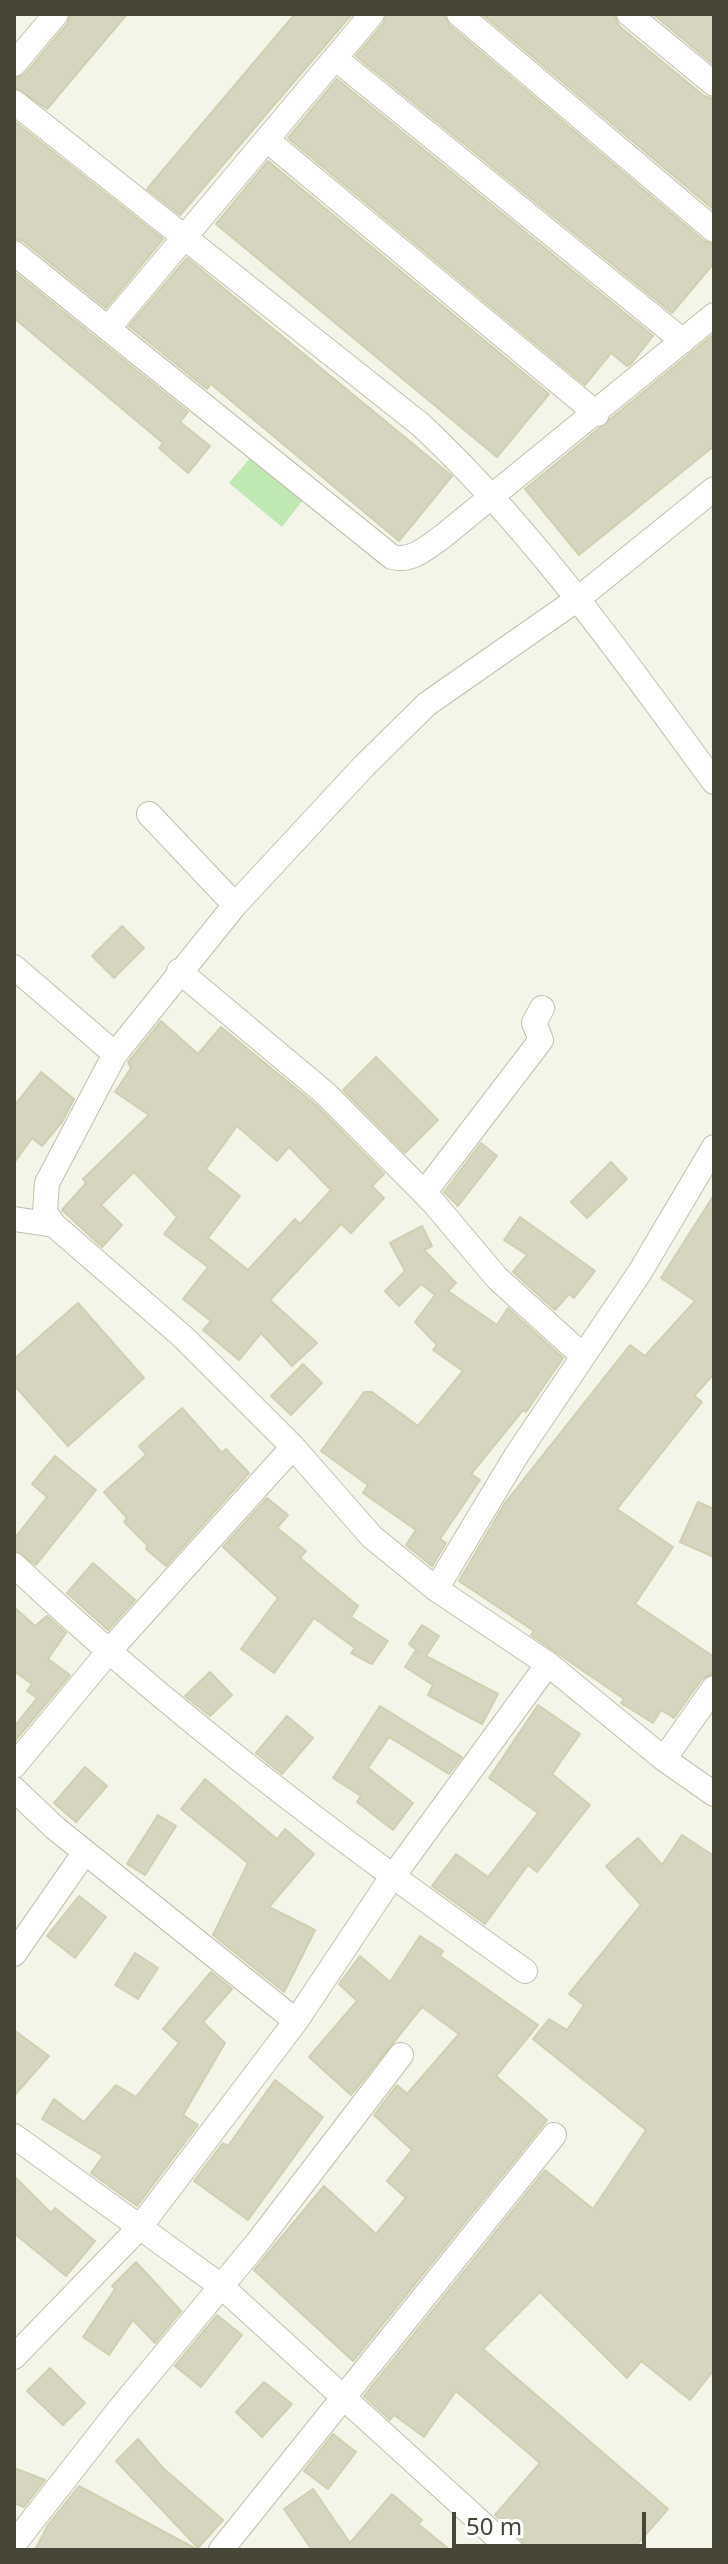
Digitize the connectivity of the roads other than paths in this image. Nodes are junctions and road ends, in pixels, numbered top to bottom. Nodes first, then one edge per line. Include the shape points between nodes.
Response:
1 (56, 14) edge
2 (372, 14) edge
3 (459, 14) edge
4 (629, 14) edge
5 (335, 58) junction
6 (14, 64) edge
7 (714, 84) edge
8 (14, 102) edge
9 (267, 140) junction
10 (714, 230) edge
11 (185, 238) junction
12 (14, 253) edge
13 (714, 315) edge
14 (110, 326) junction
15 (683, 341) junction
16 (597, 414) junction
17 (714, 489) edge
18 (492, 496) junction
19 (579, 598) junction
20 (714, 781) edge
21 (149, 814) dead end
22 (235, 905) junction
23 (14, 967) edge
24 (179, 971) junction
25 (542, 1008) dead end
26 (115, 1054) junction
27 (714, 1147) edge
28 (424, 1193) junction
29 (14, 1219) edge
30 (54, 1225) junction
31 (582, 1355) junction
32 (293, 1447) junction
33 (14, 1565) edge
34 (436, 1589) junction
35 (110, 1650) junction
36 (548, 1664) junction
37 (714, 1688) edge
38 (664, 1759) junction
39 (14, 1766) edge
40 (14, 1789) edge
41 (714, 1794) edge
42 (85, 1852) junction
43 (392, 1877) junction
44 (14, 1954) edge
45 (525, 1971) dead end
46 (296, 2021) junction
47 (401, 2055) dead end
48 (554, 2135) dead end
49 (14, 2136) edge
50 (140, 2227) junction
51 (221, 2286) junction
52 (14, 2357) edge
53 (343, 2397) junction
54 (14, 2544) edge
55 (221, 2550) edge
56 (511, 2550) edge

1 - 6 street
2 - 5 street
3 - 10 street
4 - 7 street
5 - 9 street
5 - 15 street
8 - 11 street
9 - 11 street
9 - 16 street
11 - 14 street
11 - 18 street via 421,425
12 - 14 street
13 - 15 street
14 - 18 street via 392,557 414,556
15 - 16 street
16 - 18 street
17 - 19 street
18 - 19 street
19 - 20 street
19 - 22 street via 427,704
21 - 22 street
22 - 24 street
23 - 26 street
24 - 26 street
24 - 28 street via 326,1094
25 - 28 street via 534,1023 541,1040
26 - 30 street via 47,1183 45,1212
27 - 31 street via 640,1272
28 - 31 street via 497,1278
29 - 30 street
30 - 32 street via 182,1336
31 - 34 street
32 - 34 street via 372,1537
32 - 35 street
33 - 35 street
34 - 36 street
35 - 39 street
35 - 43 street via 198,1726
36 - 38 street
36 - 43 street
37 - 38 street
38 - 41 street
40 - 42 street
42 - 44 street
42 - 46 street
43 - 45 street
43 - 46 street
46 - 50 street
47 - 51 street
48 - 53 street
49 - 50 street
50 - 51 street
50 - 52 street
51 - 53 street
51 - 54 street
53 - 55 street
53 - 56 street

